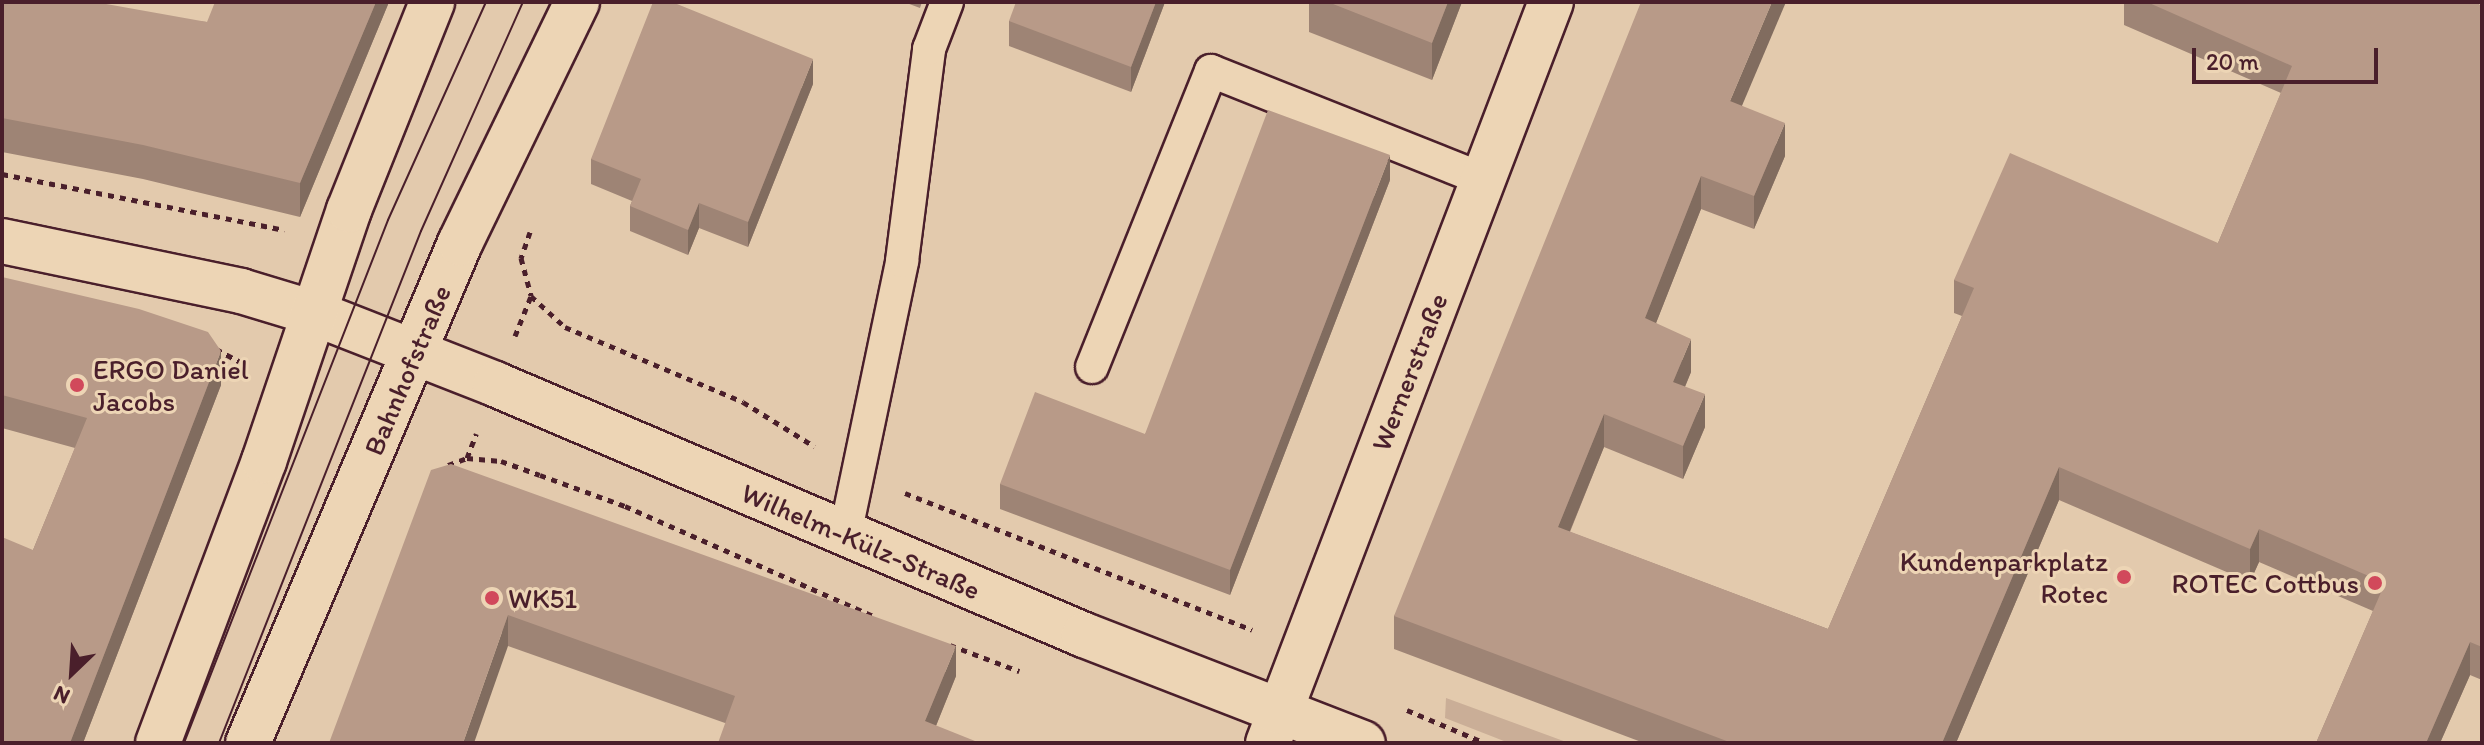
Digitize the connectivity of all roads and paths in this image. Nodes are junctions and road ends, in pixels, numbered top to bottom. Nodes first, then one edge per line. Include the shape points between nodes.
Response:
1 (432, 2) edge
2 (577, 2) edge
3 (947, 2) edge
4 (1551, 2) edge
5 (2, 174) edge
6 (1483, 179) junction
7 (298, 233) dead end
8 (2, 241) edge
9 (521, 258) dead end
10 (531, 296) dead end
11 (314, 313) junction
12 (416, 351) junction
13 (1092, 367) dead end
14 (443, 467) edge
15 (845, 535) junction
16 (885, 621) edge
17 (939, 641) edge
18 (1022, 673) dead end
19 (1395, 705) dead end
20 (1274, 727) edge
21 (158, 743) edge
22 (248, 743) edge
23 (1363, 743) edge
24 (1485, 743) edge

1 - 11 street via 392,95
2 - 12 street, Bahnhofstraße via 460,243
3 - 15 lane via 929,49 883,288
4 - 6 street, Wernerstraße
5 - 7 path
6 - 13 lane via 1211,71
6 - 20 street, Wernerstraße
8 - 11 street, Wilhelm-Külz-Straße via 241,291
9 - 10 path
11 - 12 street, Wilhelm-Külz-Straße
11 - 21 street
12 - 15 street, Wilhelm-Külz-Straße
12 - 22 street, Bahnhofstraße
14 - 16 path via 467,458 501,461 625,506
15 - 20 street, Wilhelm-Külz-Straße
17 - 18 path
19 - 24 path
20 - 23 street, Wilhelm-Külz-Straße

